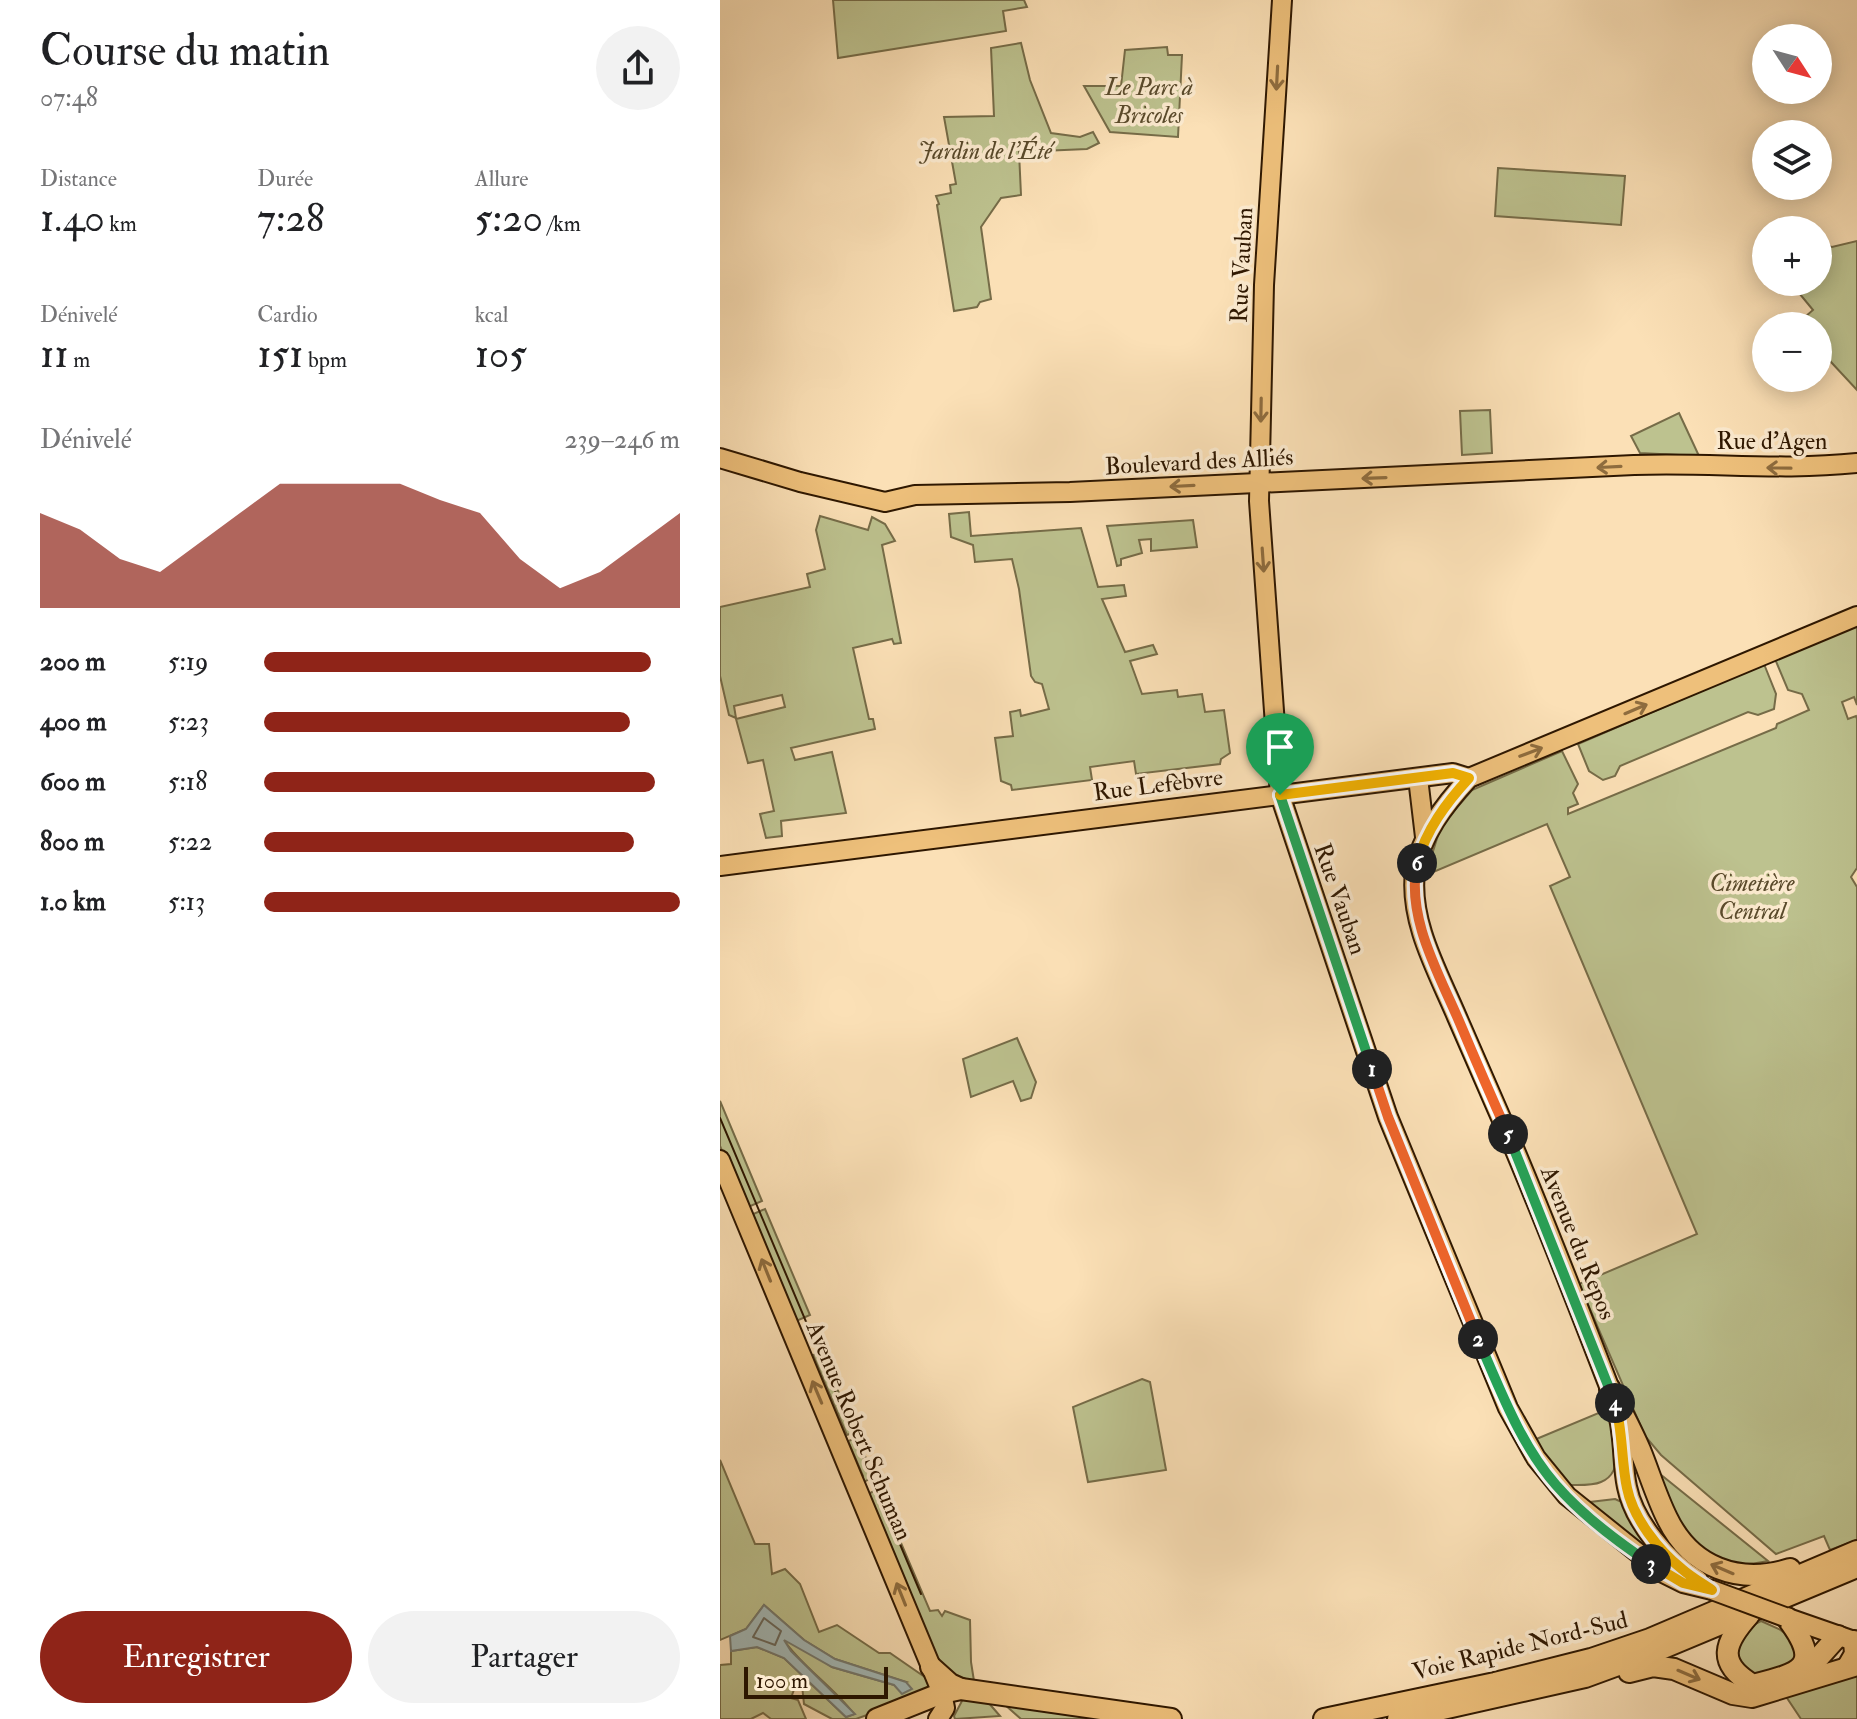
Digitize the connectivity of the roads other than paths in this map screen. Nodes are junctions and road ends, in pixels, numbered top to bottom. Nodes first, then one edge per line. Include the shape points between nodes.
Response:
1 (1282, 0) edge
2 (720, 458) edge
3 (1857, 463) edge
4 (1687, 464) joint
5 (1260, 482) junction
6 (1857, 616) edge
7 (1461, 776) junction
8 (1418, 778) junction
9 (1280, 795) junction
10 (1425, 837) junction
11 (720, 866) edge
12 (720, 1160) edge
13 (1610, 1389) junction
14 (1855, 1557) edge
15 (1712, 1590) junction
16 (1750, 1613) junction
17 (1786, 1617) junction
18 (1850, 1640) edge
19 (1852, 1666) edge
20 (931, 1667) joint
21 (1796, 1672) junction
22 (1585, 1677) junction
23 (952, 1691) junction
24 (1160, 1718) edge
25 (877, 1719) edge
26 (938, 1719) edge
27 (1324, 1719) edge
28 (1398, 1719) edge

1 -> 5 main road, Rue Vauban via 1264,285
5 -> 2 main road, Boulevard des Alliés via 915,495 876,501
3 -> 4 main road, Rue d'Agen via 1794,468
4 -> 5 main road, Boulevard des Alliés
5 -> 9 main road, Rue Vauban
7 -> 6 main road, Rue Lefèbvre
7 - 8 main road, Rue Lefèbvre
7 - 10 main road, Avenue du Repos
8 - 9 main road, Rue Lefèbvre
8 - 10 main road, Avenue du Repos
9 - 11 main road, Rue Lefèbvre
9 - 15 main road, Rue Vauban via 1388,1117 1508,1408 1536,1458 1567,1496 1663,1573
10 - 13 main road, Avenue du Repos via 1415,873 1420,925
20 -> 12 main road, Avenue Robert Schuman
14 -> 13 highway via 1817,1559 1753,1576 1729,1573 1701,1558 1666,1518
13 - 15 main road, Avenue du Repos via 1620,1420 1627,1491 1663,1550
14 - 16 highway, Voie Rapide Nord-Sud
14 - 27 highway, Voie Rapide Nord-Sud via 1591,1659
15 - 17 main road, bridge
16 - 21 highway via 1728,1643 1730,1664 1740,1677 1753,1685
16 - 22 highway, Voie Rapide Nord-Sud
17 - 18 main road
17 - 21 highway via 1807,1651
18 - 19 highway
18 - 21 highway via 1830,1642 1812,1665
22 -> 19 highway via 1664,1667 1752,1697
20 - 23 highway
22 - 28 highway, Voie Rapide Nord-Sud
23 - 24 highway
23 - 25 highway
23 - 26 main road

